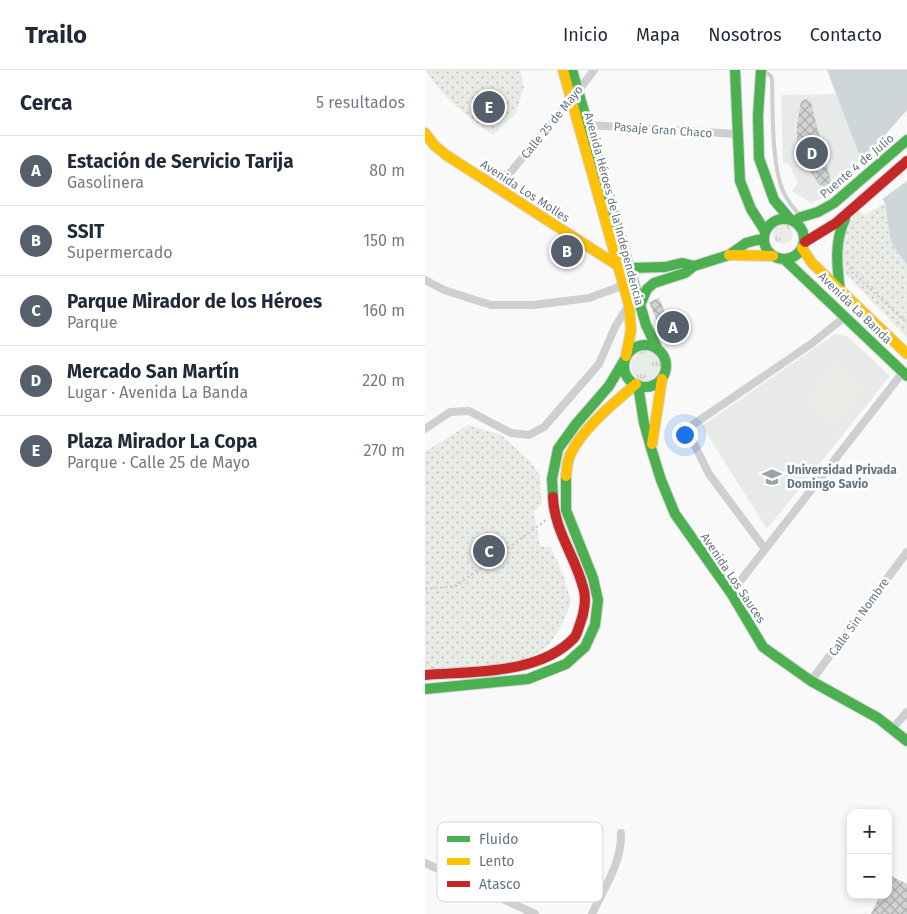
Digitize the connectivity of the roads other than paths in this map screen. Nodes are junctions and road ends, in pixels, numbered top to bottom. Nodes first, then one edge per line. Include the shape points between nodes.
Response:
1 (563, 70) edge
2 (572, 70) edge
3 (594, 70) edge
4 (735, 70) edge
5 (762, 70) edge
6 (575, 95) junction
7 (589, 125) junction
8 (425, 133) edge
9 (737, 134) junction
10 (907, 140) edge
11 (907, 161) edge
12 (509, 174) junction
13 (480, 177) junction
14 (508, 195) junction
15 (854, 207) junction
16 (795, 219) junction
17 (764, 234) junction
18 (803, 245) junction
19 (729, 255) junction
20 (773, 256) junction
21 (784, 259) junction
22 (694, 266) junction
23 (622, 268) junction
24 (425, 280) edge
25 (624, 285) junction
26 (840, 291) junction
27 (629, 305) junction
28 (640, 305) junction
29 (846, 316) junction
30 (657, 348) junction
31 (907, 354) edge
32 (626, 358) junction
33 (905, 374) edge
34 (662, 379) junction
35 (637, 385) junction
36 (425, 430) edge
37 (651, 448) junction
38 (765, 549) junction
39 (907, 552) edge
40 (731, 592) junction
41 (425, 675) edge
42 (811, 682) junction
43 (425, 689) edge
44 (907, 712) edge
45 (891, 729) junction
46 (907, 741) edge
47 (621, 834) dead end
48 (425, 863) edge
49 (437, 869) edge
50 (603, 891) edge
51 (508, 902) edge
52 (598, 902) edge
53 (533, 914) edge
54 (592, 914) edge

1 - 6 street, Avenida Héroes de la Independencia
2 - 6 street, Avenida Héroes de la Independencia
3 - 6 street, Calle 25 de Mayo
4 - 9 street
5 - 16 lane via 772,80 775,153 781,185
5 - 16 street via 759,158 774,200
6 - 7 street, Avenida Héroes de la Independencia
6 - 12 street, Calle 25 de Mayo
6 - 23 street, Avenida Héroes de la Independencia
7 - 9 street, Pasaje Gran Chaco
7 - 23 street, Avenida Héroes de la Independencia
8 - 13 street, Avenida Los Molles via 438,150
9 - 17 street via 740,181
10 - 16 street, Puente 4 de Julio via 834,203
11 - 15 street
12 - 13 street
12 - 14 street via 505,183
13 - 14 street, Avenida Los Molles
14 - 23 street, Avenida Los Molles
15 - 18 street
15 - 26 street via 844,220 837,240
16 - 17 street via 778,219 768,226
16 - 18 street via 802,229
17 - 19 street
17 - 20 street via 766,248
18 - 21 street via 795,256
18 - 26 street, Avenida La Banda via 812,263
19 - 20 street
19 - 22 street
20 - 21 street
21 - 29 street, Avenida La Banda
22 - 23 street via 682,263 665,267
22 - 28 street via 685,273 647,288
23 - 25 street, Avenida Héroes de la Independencia
23 - 28 street, Avenida Héroes de la Independencia
24 - 25 street via 444,290 491,305 534,305 589,298
25 - 27 street, Avenida Héroes de la Independencia
26 - 31 street, Avenida La Banda
27 - 32 street, Avenida Héroes de la Independencia via 631,330
27 - 36 street via 615,327 599,364 544,427 529,435 511,433 469,411 450,412
28 - 30 street, Avenida Héroes de la Independencia
29 - 33 street, Avenida La Banda
29 - 38 street via 811,344 691,426 693,442 709,474
30 - 32 street via 636,346
30 - 34 street via 667,366
32 - 35 street via 626,374
32 - 41 street, Avenida Héroes de la Independencia via 609,386 558,449 552,479 558,528 584,588 584,616 575,637 552,655 515,668
33 - 38 street
34 - 35 street via 651,386
34 - 37 street, Avenida Los Sauces
35 - 37 street, Avenida Los Sauces
35 - 43 street via 612,404 582,436 570,454 565,479 566,510 593,578 598,600 595,625 585,647 566,664 528,679
37 - 40 street, Avenida Los Sauces via 675,514
38 - 40 street
39 - 42 street, Calle Sin Nombre
40 - 42 street, Avenida Los Sauces via 763,647
42 - 45 street, Avenida Los Sauces via 878,718
44 - 45 street
45 - 46 street, Avenida Los Sauces
47 - 50 street via 618,860
48 - 49 street
51 - 53 street
52 - 54 street

